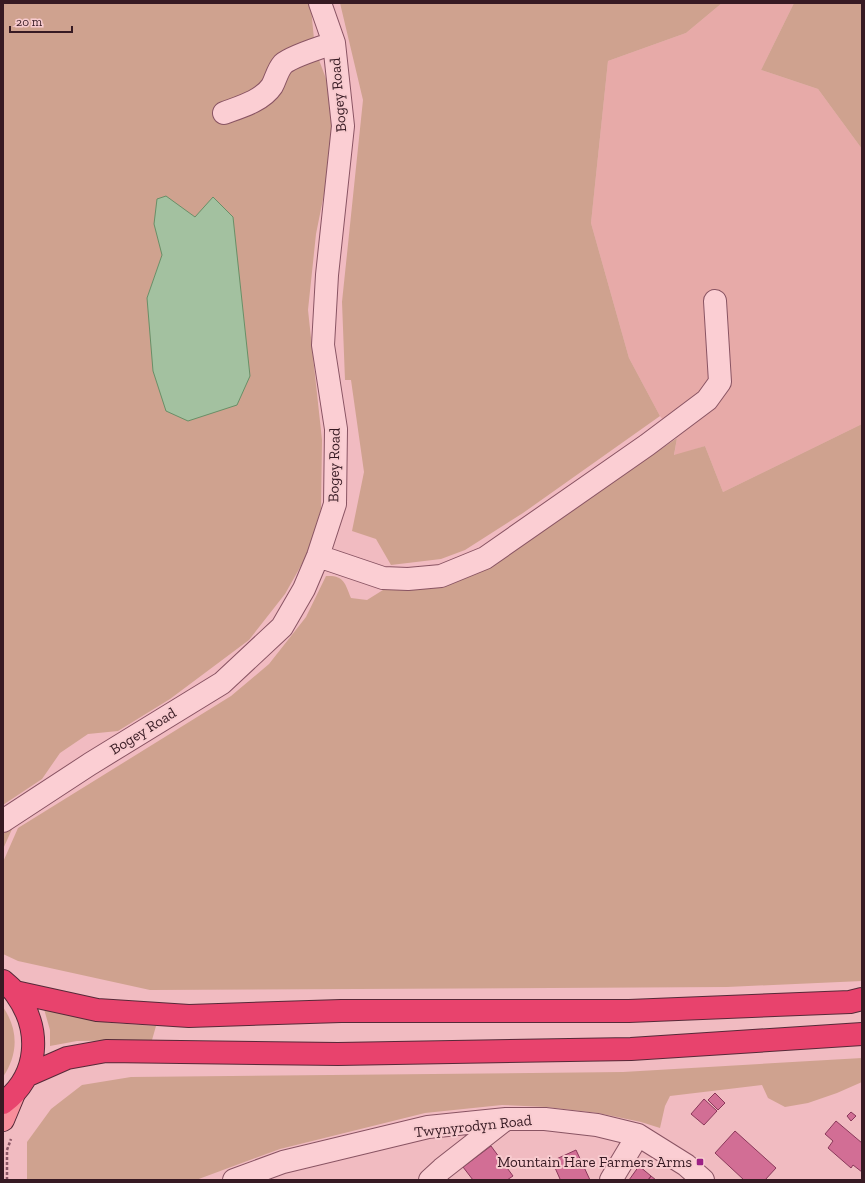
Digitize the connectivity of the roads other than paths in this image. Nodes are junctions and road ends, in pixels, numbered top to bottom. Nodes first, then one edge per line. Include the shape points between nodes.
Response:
1 (320, 3) edge
2 (334, 43) junction
3 (224, 113) dead end
4 (715, 301) dead end
5 (318, 556) junction
6 (3, 821) edge
7 (9, 987) edge
8 (862, 999) edge
9 (862, 1034) edge
10 (26, 1076) junction
11 (8, 1099) edge
12 (506, 1119) junction
13 (3, 1120) edge
14 (638, 1135) junction
15 (282, 1171) edge
16 (234, 1180) edge
17 (430, 1180) edge
18 (611, 1180) edge
19 (703, 1180) edge

1 - 2 street, Bogey Road
2 - 3 street via 291,59 277,72 272,86 265,93 253,102
2 - 5 street, Bogey Road via 344,126 327,275 323,345 336,429 335,504
4 - 5 street via 720,382 707,400 485,558 441,576 408,579 383,578
5 - 6 street, Bogey Road via 304,589 282,627 222,683
7 - 8 highway via 97,1010 189,1016 341,1011 629,1011 850,1002
7 - 10 highway via 27,1011 33,1032 33,1054
9 - 10 highway via 623,1049 338,1054 106,1051 67,1058
10 - 11 highway
11 - 13 main road
12 - 14 street, Twynyrodyn Road via 545,1119 590,1124
12 - 15 street, Twynyrodyn Road via 428,1127
12 - 17 street
14 - 18 street
14 - 19 street, Twynyrodyn Road via 686,1165
15 - 16 street, Twynyrodyn Road

